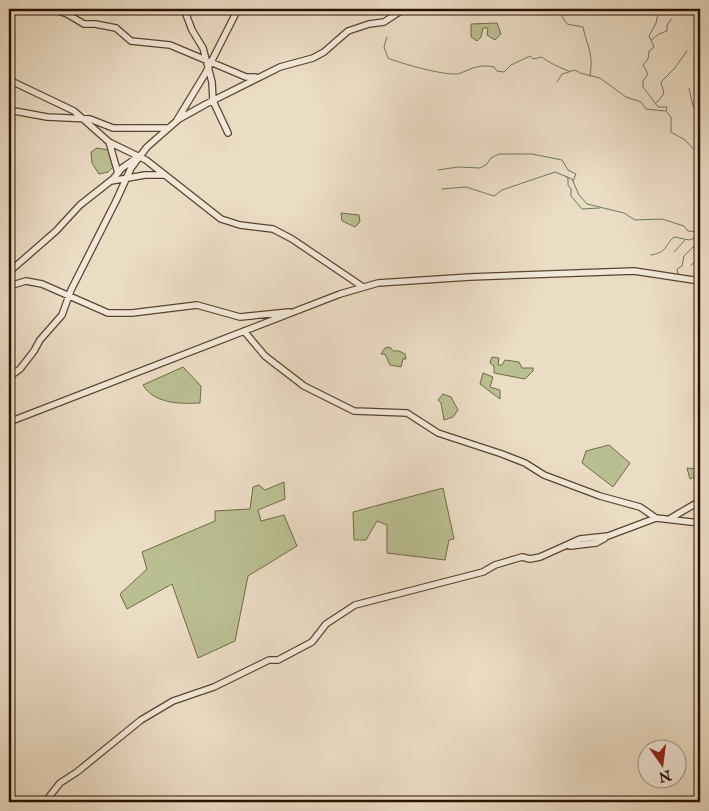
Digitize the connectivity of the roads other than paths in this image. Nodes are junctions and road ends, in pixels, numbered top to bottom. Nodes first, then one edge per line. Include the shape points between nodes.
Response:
1 (53, 9) edge
2 (184, 9) edge
3 (238, 9) edge
4 (404, 9) edge
5 (209, 63) junction
6 (258, 77) junction
7 (9, 80) edge
8 (212, 100) junction
9 (9, 110) edge
10 (82, 118) junction
11 (176, 121) junction
12 (168, 128) junction
13 (228, 133) dead end
14 (109, 142) junction
15 (139, 156) junction
16 (118, 173) junction
17 (166, 176) junction
18 (127, 178) junction
19 (111, 181) junction
20 (9, 272) edge
21 (700, 281) edge
22 (9, 286) edge
23 (363, 287) junction
24 (69, 296) junction
25 (296, 311) junction
26 (244, 331) junction
27 (9, 377) edge
28 (10, 421) edge
29 (700, 501) edge
30 (656, 518) junction
31 (669, 519) junction
32 (700, 523) edge
33 (46, 802) edge

1 - 5 street via 84,24 116,28 132,41 170,45
2 - 5 street
3 - 5 street
4 - 6 street via 384,22 348,32 313,58
5 - 6 street via 246,77
5 - 8 street
5 - 11 street
6 - 8 street
7 - 10 street
8 - 11 street
8 - 13 street
9 - 10 street via 56,118
10 - 12 street via 113,128
10 - 14 street
11 - 12 street
12 - 15 street
14 - 15 street
14 - 16 street
15 - 16 street
15 - 17 street
15 - 18 street
16 - 19 street
17 - 18 street via 154,174
17 - 23 street via 220,219 273,229
18 - 19 street
18 - 24 street
19 - 20 street via 80,205
21 - 23 street via 634,271 416,279
22 - 24 street via 33,282
23 - 25 street
24 - 25 street via 111,313 197,305 240,317
24 - 27 street via 62,315 20,369
25 - 26 street
26 - 28 street
26 - 30 street via 265,356 304,386 354,411 407,413 438,433 526,463 544,475 600,496 640,507
29 - 31 street
30 - 31 street
30 - 33 street via 608,536 580,539 540,558 522,557 484,572 355,606 326,624 312,642 278,660 269,660 173,701 141,720 60,783
31 - 32 street

